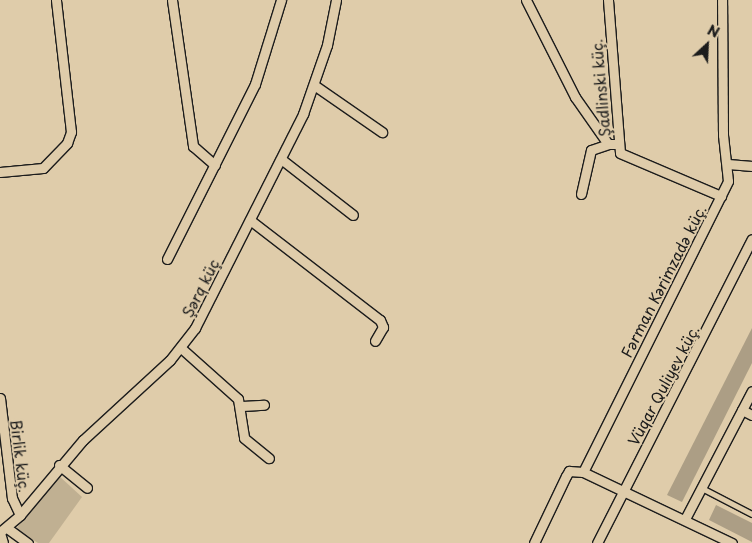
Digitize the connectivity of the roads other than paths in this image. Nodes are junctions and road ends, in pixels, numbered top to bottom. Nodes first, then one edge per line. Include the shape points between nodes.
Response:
1 (56, 0) edge
2 (172, 0) edge
3 (281, 0) edge
4 (336, 0) edge
5 (526, 0) edge
6 (608, 0) edge
7 (722, 0) edge
8 (314, 86) junction
9 (382, 132) dead end
10 (608, 144) junction
11 (618, 144) junction
12 (281, 159) junction
13 (728, 164) junction
14 (215, 165) junction
15 (752, 166) edge
16 (0, 172) edge
17 (581, 194) dead end
18 (721, 196) junction
19 (353, 215) dead end
20 (250, 220) junction
21 (752, 239) edge
22 (167, 259) dead end
23 (375, 341) dead end
24 (181, 348) junction
25 (752, 391) edge
26 (0, 398) edge
27 (264, 405) dead end
28 (242, 406) junction
29 (742, 410) junction
30 (752, 415) edge
31 (269, 458) dead end
32 (59, 465) junction
33 (583, 472) junction
34 (87, 488) dead end
35 (702, 488) junction
36 (623, 489) junction
37 (752, 514) edge
38 (20, 515) junction
39 (685, 519) junction
40 (2, 531) edge
41 (3, 543) edge
42 (28, 543) edge
43 (534, 543) edge
44 (597, 543) edge
45 (732, 543) edge

1 - 16 street via 71,132 67,143 43,168
2 - 14 street via 193,146
3 - 14 street via 255,84
4 - 8 street, Şərq küç
5 - 10 street via 575,97
6 - 11 street, Şadlinski küç.
7 - 13 street, Fərman Kərimzadə küç. via 723,135
8 - 9 street
8 - 12 street, Şərq küç
10 - 11 street
10 - 17 street via 591,150
11 - 18 street, Şadlinski küç. via 624,158
12 - 19 street
12 - 20 street, Şərq küç
13 - 15 street
13 - 18 street, Fərman Kərimzadə küç. via 728,181
14 - 22 street
18 - 33 street, Fərman Kərimzadə küç.
20 - 23 street via 380,320 383,327
20 - 24 street, Şərq küç
21 - 36 street, Vüqar Quliyev küç.
24 - 28 street
24 - 32 street, Şərq küç
25 - 29 street
26 - 38 street, Birlik küç. via 12,498
27 - 28 street
28 - 31 street via 244,438
29 - 30 street
29 - 35 street
32 - 34 street
32 - 38 street, Şərq küç
33 - 36 street
33 - 43 street via 569,471
35 - 37 lane
35 - 39 street
36 - 39 street
36 - 44 street, Vüqar Quliyev küç.
38 - 40 street, Şərq küç
39 - 45 street
40 - 41 street
40 - 42 street

